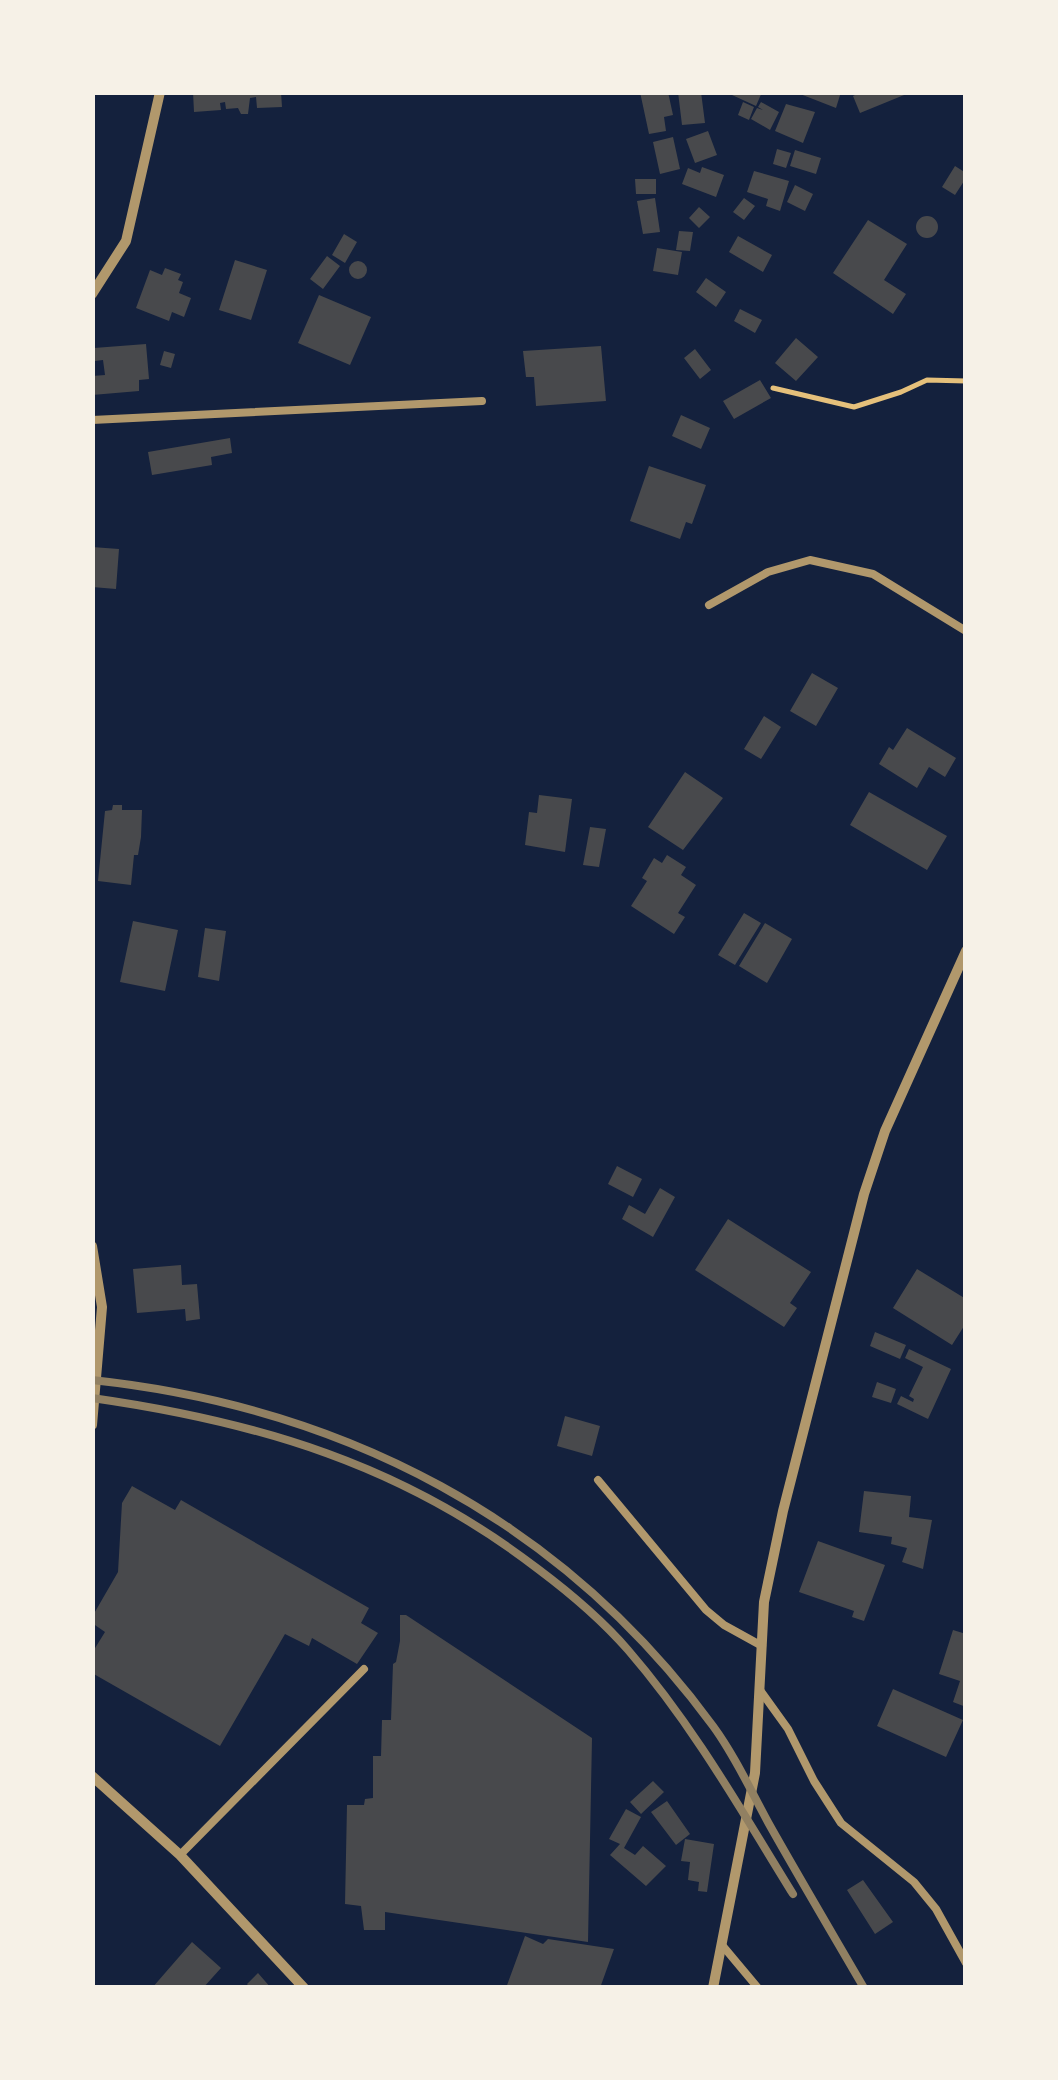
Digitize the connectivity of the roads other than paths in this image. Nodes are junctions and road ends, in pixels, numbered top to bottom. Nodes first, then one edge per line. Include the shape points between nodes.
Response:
1 (160, 92) edge
2 (92, 294) edge
3 (482, 401) dead end
4 (92, 420) edge
5 (709, 605) dead end
6 (966, 632) edge
7 (966, 951) edge
8 (92, 1246) edge
9 (92, 1424) edge
10 (598, 1480) dead end
11 (762, 1646) junction
12 (364, 1669) dead end
13 (760, 1690) junction
14 (92, 1776) edge
15 (180, 1855) junction
16 (722, 1945) junction
17 (966, 1962) edge
18 (304, 1988) edge
19 (713, 1988) edge
20 (758, 1988) edge

1 - 2 street via 126,241
3 - 4 lane
5 - 6 lane via 768,572 810,560 873,574
7 - 11 street via 864,1194 770,1563
8 - 9 street via 102,1306
10 - 11 lane via 706,1610
11 - 13 street
12 - 15 lane
13 - 16 street via 755,1773
13 - 17 lane via 841,1823 914,1882
14 - 15 street
15 - 18 street
16 - 19 street
16 - 20 lane

